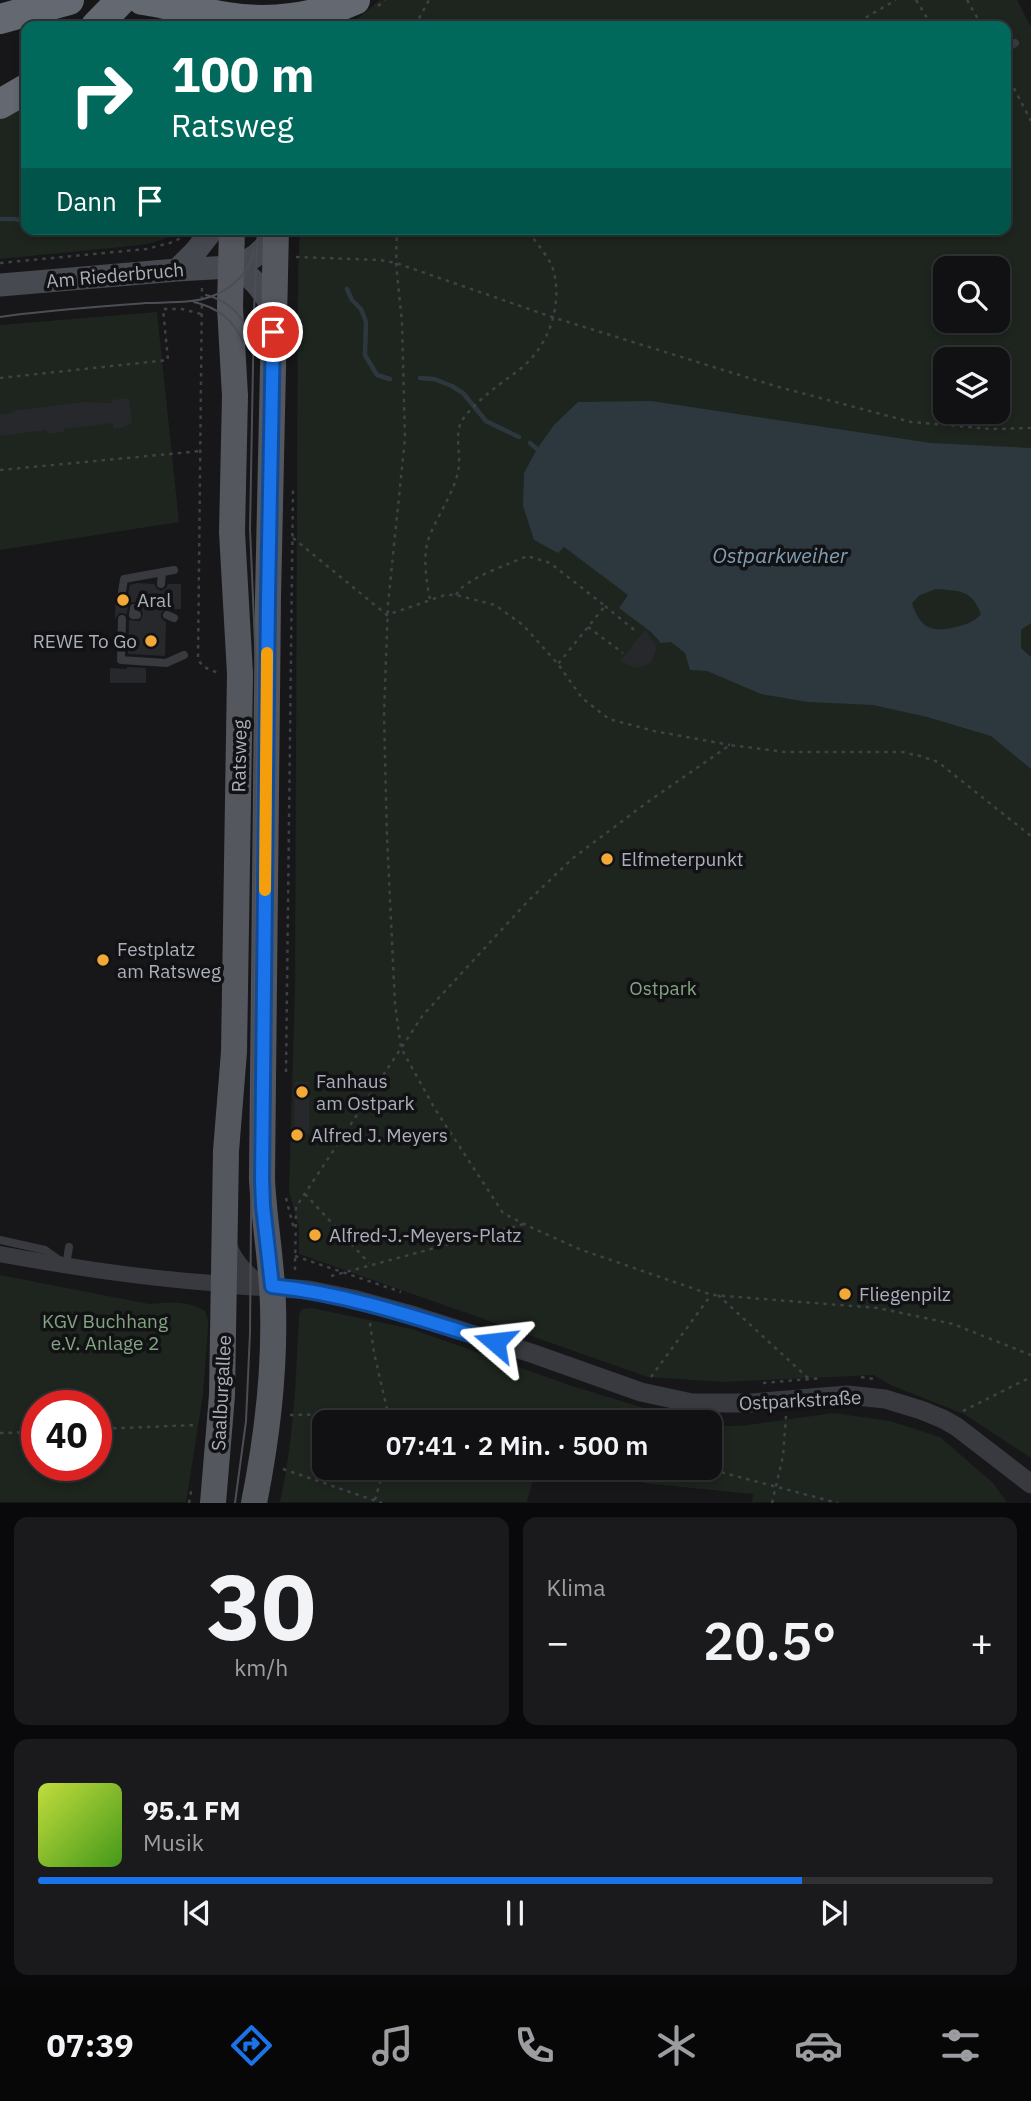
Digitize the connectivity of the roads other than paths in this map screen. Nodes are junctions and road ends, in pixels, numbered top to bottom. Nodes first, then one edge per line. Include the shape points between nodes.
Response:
1 (26, 0) edge
2 (68, 0) edge
3 (121, 0) edge
4 (142, 0) edge
5 (268, 0) edge
6 (304, 0) edge
7 (336, 0) edge
8 (355, 0) edge
9 (0, 17) edge
10 (101, 21) edge
11 (274, 21) edge
12 (294, 21) edge
13 (325, 21) edge
14 (1015, 43) dead end
15 (1011, 46) edge
16 (21, 92) edge
17 (0, 104) edge
18 (208, 235) edge
19 (232, 235) edge
20 (274, 235) edge
21 (276, 235) edge
22 (230, 267) junction
23 (177, 270) junction
24 (0, 285) edge
25 (274, 309) junction
26 (174, 570) dead end
27 (162, 572) junction
28 (162, 584) dead end
29 (122, 592) dead end
30 (122, 619) dead end
31 (184, 655) dead end
32 (225, 1226) junction
33 (0, 1240) edge
34 (69, 1247) dead end
35 (0, 1254) edge
36 (66, 1266) junction
37 (229, 1284) junction
38 (267, 1286) junction
39 (273, 1333) junction
40 (1031, 1484) edge
41 (213, 1503) edge
42 (254, 1503) edge

1 - 9 highway
2 - 9 highway
3 - 10 highway
4 - 8 highway, bridge via 239,19 303,16
5 - 11 highway
6 - 12 main road
7 - 13 main road
14 - 15 lane
16 - 17 highway
18 - 23 main road
19 - 22 main road, Ratsweg
20 - 22 main road via 257,256
21 - 25 main road, Ratsweg
22 - 23 main road, Am Riederbruch
22 - 25 main road via 249,276
22 - 32 main road, Ratsweg via 235,396 232,532 240,674 234,1052
23 - 24 main road, Am Riederbruch
25 - 38 main road, Ratsweg via 262,1179
26 - 27 lane
27 - 28 lane
27 - 29 lane via 146,579 124,579
30 - 31 lane via 121,660 166,663
32 - 37 main road, Ratsweg
32 - 38 street via 232,1256 243,1271
33 - 36 lane via 45,1250
34 - 36 lane
35 - 36 street
36 - 37 street
37 - 38 street, Ostparkstraße
37 - 39 street via 259,1302
37 - 41 main road, Saalburgallee
38 - 39 main road
38 - 40 street, Ostparkstraße via 340,1296 415,1316 642,1392 692,1403 847,1395 885,1399 957,1427
39 - 42 main road via 270,1407

